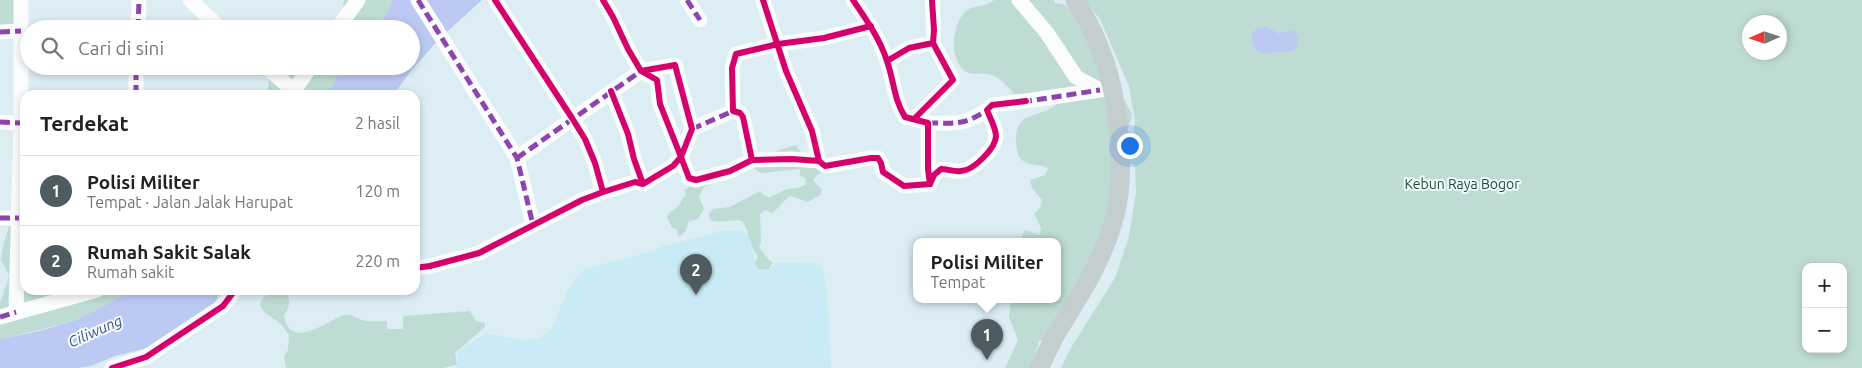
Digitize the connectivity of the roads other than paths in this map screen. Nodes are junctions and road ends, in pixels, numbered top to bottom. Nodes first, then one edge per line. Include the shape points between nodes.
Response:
1 (21, 0) edge
2 (140, 0) edge
3 (190, 0) edge
4 (418, 0) edge
5 (495, 0) edge
6 (602, 0) edge
7 (687, 0) edge
8 (764, 0) edge
9 (853, 0) edge
10 (932, 0) edge
11 (1019, 0) edge
12 (1075, 0) edge
13 (353, 2) edge
14 (20, 20) edge
15 (139, 20) edge
16 (211, 20) edge
17 (342, 20) edge
18 (700, 20) dead end
19 (871, 26) junction
20 (20, 31) edge
21 (0, 32) edge
22 (933, 43) junction
23 (778, 44) junction
24 (887, 61) junction
25 (641, 71) junction
26 (20, 75) edge
27 (136, 75) edge
28 (274, 75) edge
29 (305, 75) edge
30 (1106, 89) junction
31 (21, 90) edge
32 (136, 90) edge
33 (289, 90) edge
34 (294, 90) edge
35 (611, 91) junction
36 (987, 110) junction
37 (733, 111) junction
38 (572, 118) junction
39 (921, 121) junction
40 (0, 122) edge
41 (20, 123) edge
42 (692, 129) junction
43 (681, 157) junction
44 (516, 158) junction
45 (752, 160) junction
46 (819, 161) junction
47 (20, 170) edge
48 (643, 184) junction
49 (930, 184) junction
50 (603, 192) junction
51 (0, 218) edge
52 (19, 218) junction
53 (533, 225) junction
54 (420, 267) edge
55 (79, 295) edge
56 (231, 295) edge
57 (16, 312) junction
58 (0, 316) edge
59 (1041, 365) edge
60 (112, 368) edge

1 - 14 street
2 - 15 street
3 - 16 street
4 - 44 street
5 - 38 street
6 - 25 street
7 - 18 street
8 - 23 street
9 - 19 street
10 - 22 street
11 - 30 street via 1047,33 1076,77
12 - 30 main road via 1095,35 1107,66
13 - 17 street
19 - 23 street via 824,38
19 - 24 street
20 - 21 street
22 - 24 street via 909,48
22 - 39 street via 953,80
23 - 37 street via 736,54 732,68
23 - 46 street via 812,131
24 - 39 street via 899,107 905,117
25 - 35 street
25 - 42 street via 675,65
25 - 43 street via 658,80 660,104
26 - 31 street
27 - 32 street
28 - 33 street
29 - 34 street
30 - 36 street via 994,104
30 - 59 main road via 1119,126 1121,179 1115,218 1099,260
35 - 38 street
35 - 48 street
36 - 39 street via 960,124
36 - 49 street via 996,135 991,149 970,169 941,168
37 - 42 street
37 - 45 street via 743,117
38 - 44 street
38 - 50 street via 595,164
39 - 49 street
40 - 41 street
42 - 43 street
43 - 45 street via 689,178 696,180 730,171
43 - 48 street via 673,166
44 - 53 street
45 - 46 street
46 - 49 street via 825,166 878,158 883,172 904,186
47 - 52 street
48 - 50 street via 635,182
50 - 53 street
51 - 52 street
52 - 57 street
53 - 54 street via 479,253
55 - 57 street
56 - 60 street via 223,306 146,357
57 - 58 street

